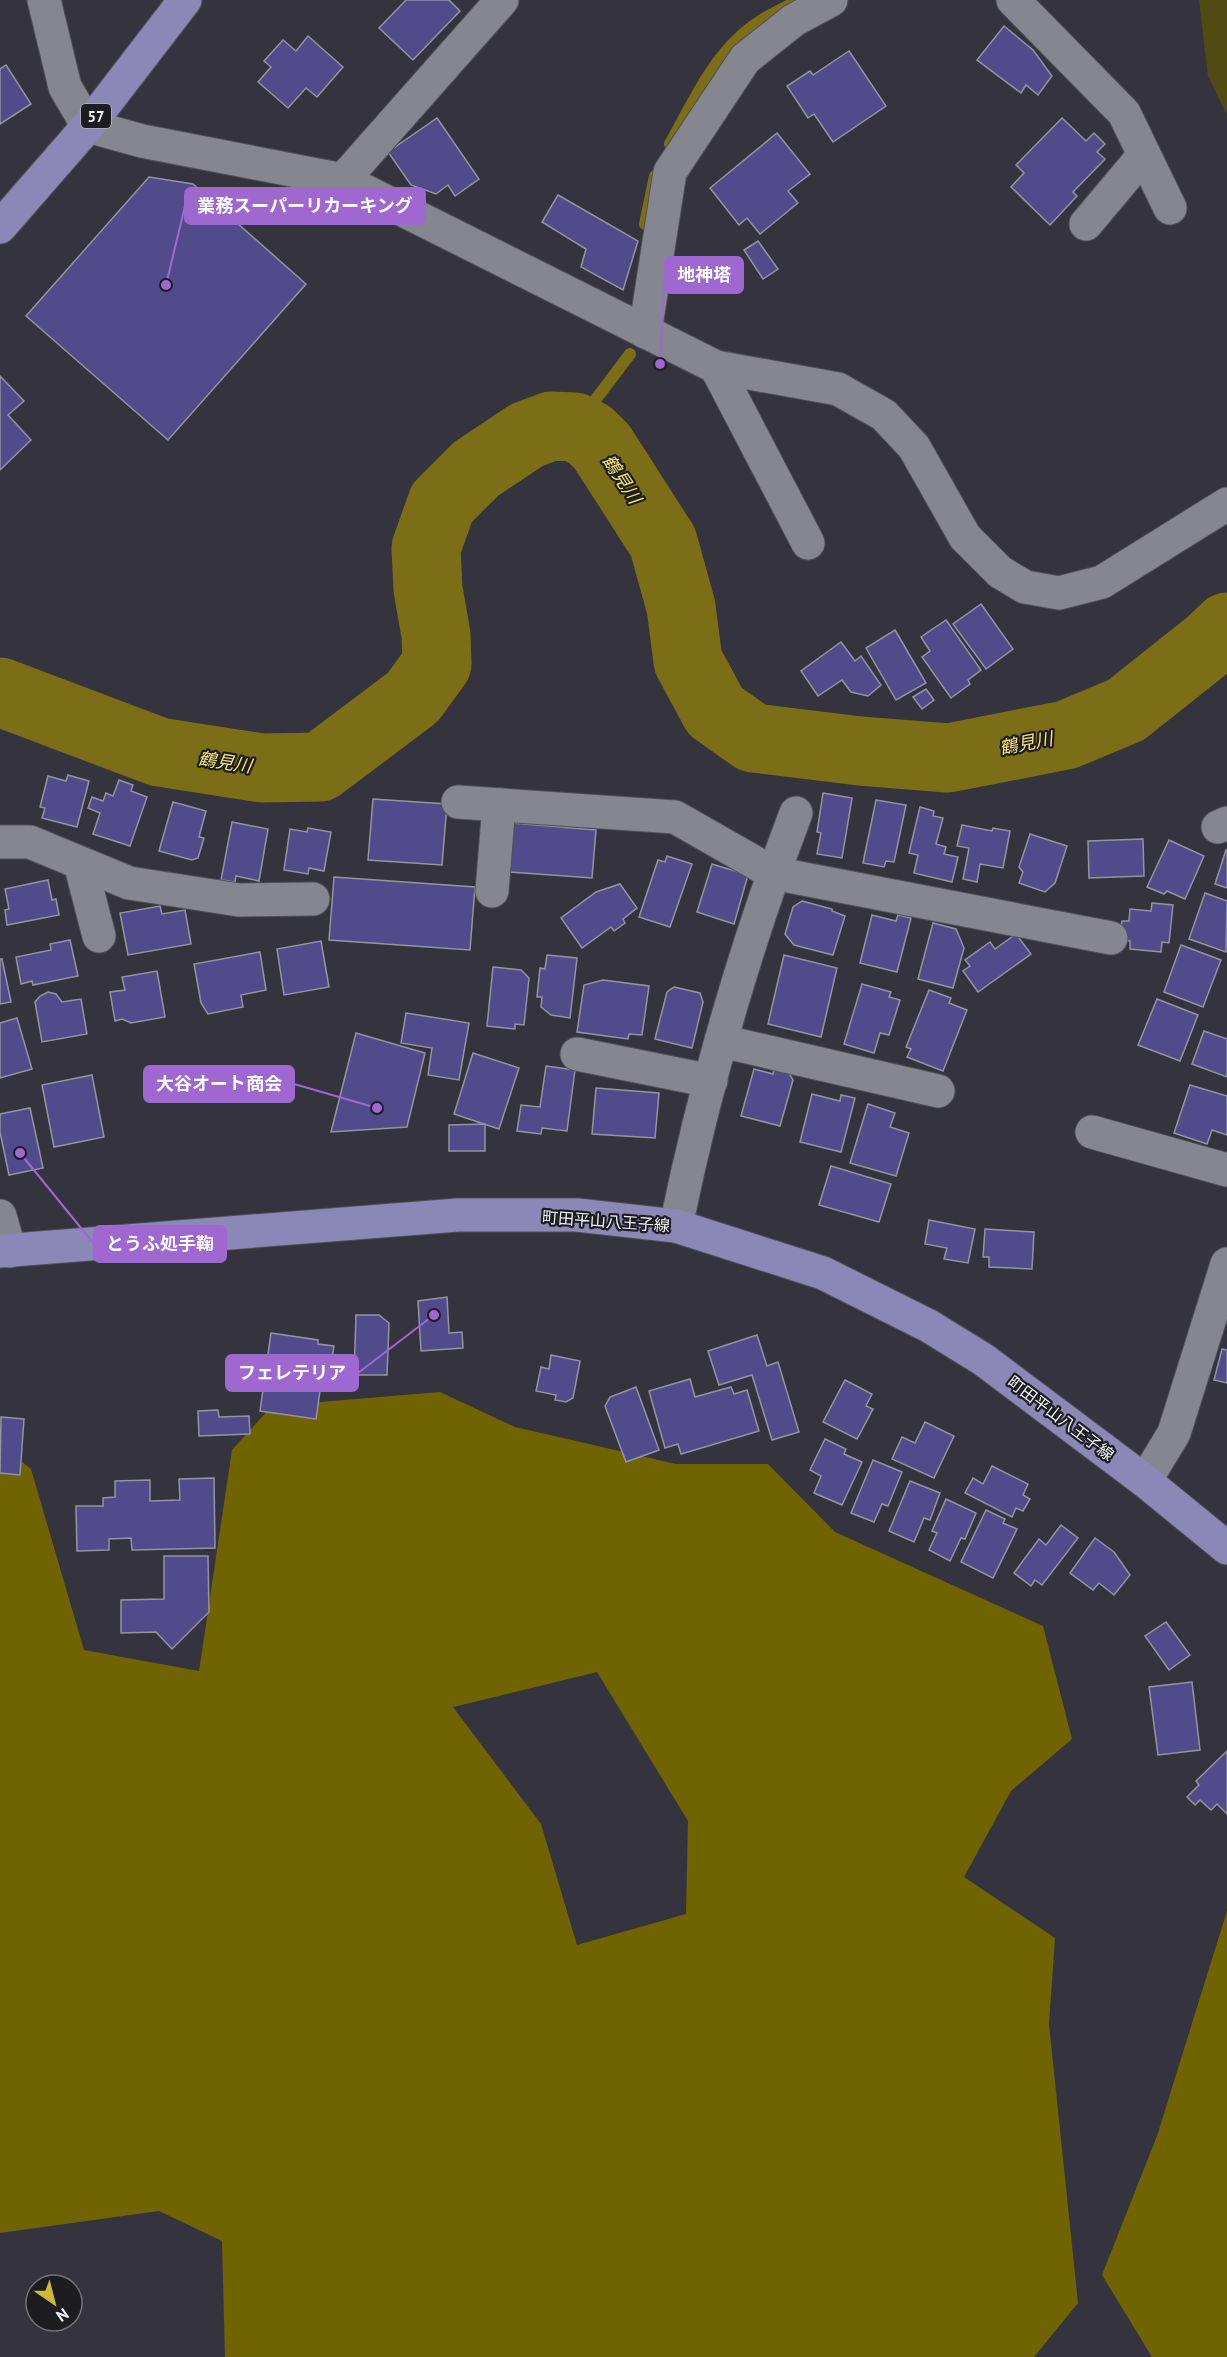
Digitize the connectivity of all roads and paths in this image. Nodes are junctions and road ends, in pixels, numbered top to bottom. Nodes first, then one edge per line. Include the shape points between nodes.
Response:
1 (44, 0) edge
2 (185, 0) edge
3 (502, 0) edge
4 (831, 0) edge
5 (1013, 0) edge
6 (88, 126) junction
7 (1144, 155) junction
8 (343, 180) junction
9 (1170, 208) dead end
10 (1086, 224) dead end
11 (0, 227) edge
12 (645, 332) junction
13 (716, 367) junction
14 (1227, 504) edge
15 (808, 543) dead end
16 (459, 802) dead end
17 (499, 805) junction
18 (796, 813) dead end
19 (0, 842) edge
20 (80, 863) junction
21 (773, 873) junction
22 (492, 891) dead end
23 (313, 899) dead end
24 (99, 936) dead end
25 (1111, 938) dead end
26 (721, 1041) junction
27 (577, 1054) dead end
28 (711, 1081) junction
29 (938, 1091) dead end
30 (1092, 1132) dead end
31 (1227, 1170) edge
32 (0, 1216) edge
33 (676, 1226) junction
34 (5, 1251) edge
35 (1227, 1264) edge
36 (1145, 1481) junction
37 (1227, 1548) edge

1 - 6 street via 65,87
2 - 6 main road, 57
3 - 8 street
4 - 12 street via 794,20 745,59 670,172
5 - 7 street via 1124,113
6 - 8 street via 142,141
6 - 11 main road, 57
7 - 9 street
7 - 10 street
8 - 12 street
12 - 13 street
13 - 14 street via 838,389 884,415 914,447 965,537 1000,572 1025,587 1059,592 1102,582
13 - 15 street
16 - 17 street
17 - 21 street via 675,817
17 - 22 street
18 - 21 street
19 - 20 street via 30,842
20 - 23 street via 129,883 206,895 239,900
20 - 24 street
21 - 25 street
21 - 26 street
26 - 28 street
26 - 29 street
27 - 28 street
28 - 33 street
30 - 31 street
32 - 34 street
33 - 34 main road, 町田平山八王子線 via 577,1215 458,1215
33 - 36 main road, 町田平山八王子線 via 823,1273 929,1326 984,1360
35 - 36 street via 1174,1433
36 - 37 main road, 町田平山八王子線

